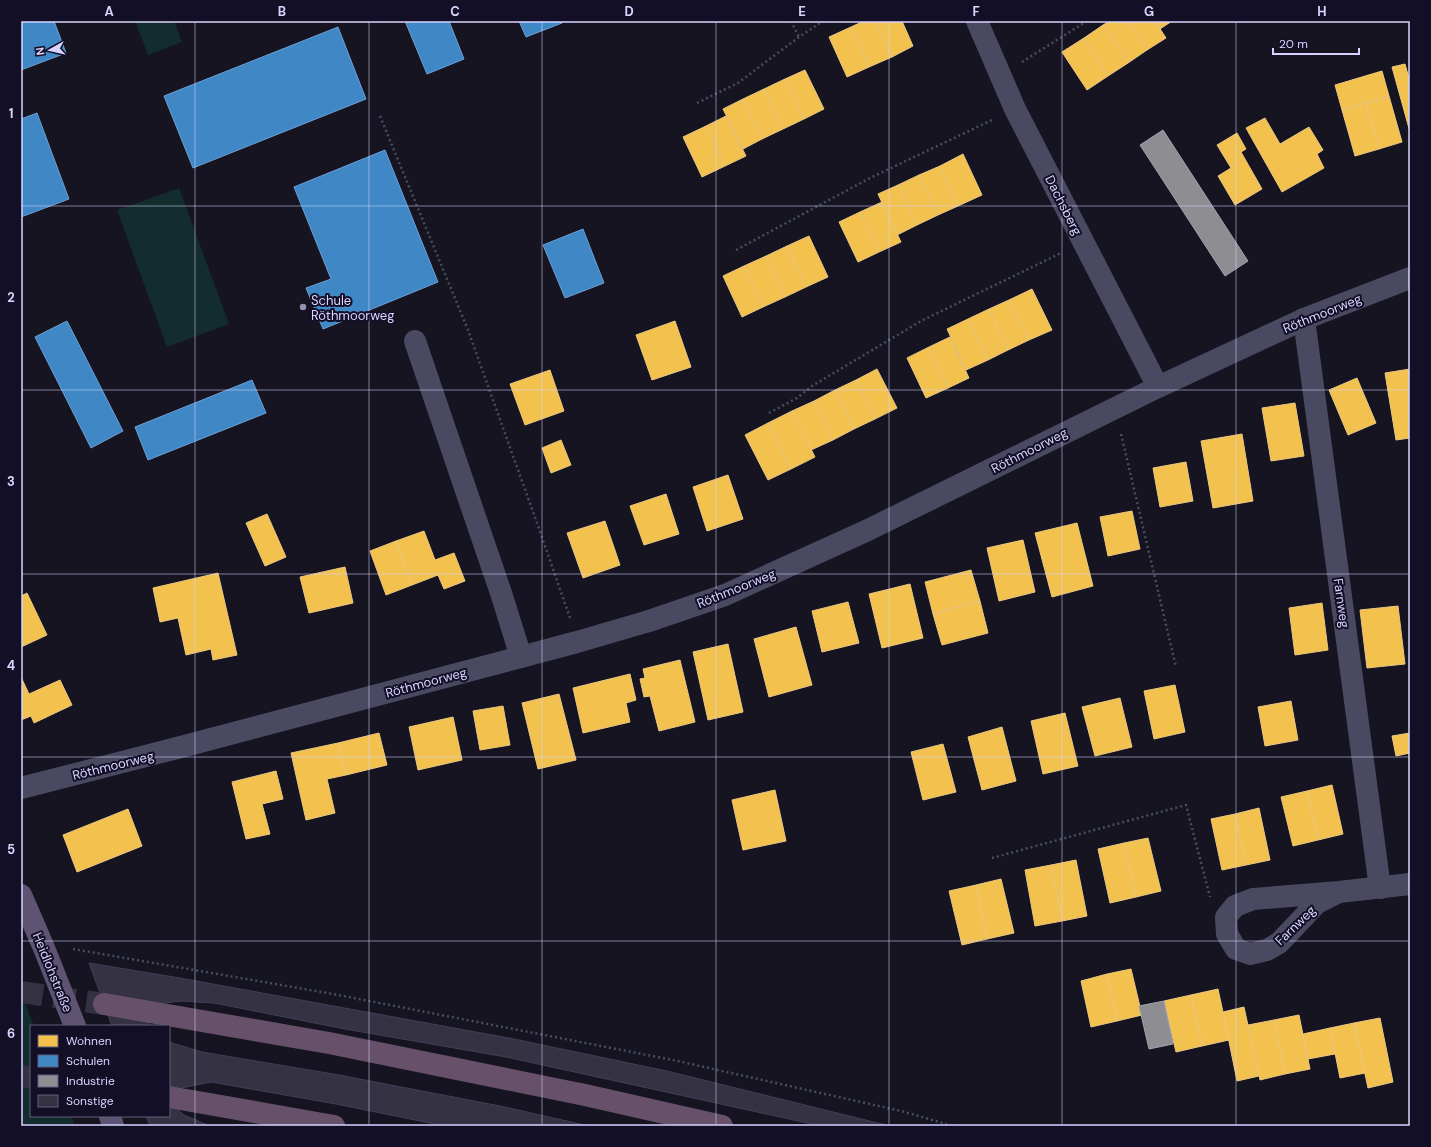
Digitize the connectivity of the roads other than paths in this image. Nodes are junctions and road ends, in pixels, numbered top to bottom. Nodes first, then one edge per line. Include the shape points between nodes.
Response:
1 (977, 21) edge
2 (1410, 278) edge
3 (1304, 319) junction
4 (416, 341) dead end
5 (1158, 387) junction
6 (521, 656) junction
7 (21, 788) edge
8 (1410, 884) edge
9 (1380, 888) junction
10 (1339, 892) junction
11 (21, 895) edge
12 (104, 1004) tunnel mouth
13 (75, 1025) edge
14 (170, 1097) edge
15 (334, 1126) edge
16 (722, 1126) edge

1 - 5 street, Dachsberg via 1015,109
2 - 3 street, Röthmoorweg
3 - 5 street, Röthmoorweg
3 - 9 street, Farnweg
4 - 6 street
5 - 6 street, Röthmoorweg via 868,530 724,594 650,621
6 - 7 street, Röthmoorweg
8 - 9 street, Farnweg
9 - 10 street, Farnweg
10 - 10 street, Farnweg via 1253,899 1235,906 1226,917 1227,934 1236,949 1250,954 1266,950 1279,942 1317,903
11 - 13 main road, Heidlohstraße
12 - 16 highway via 329,1043 585,1095
14 - 15 highway

